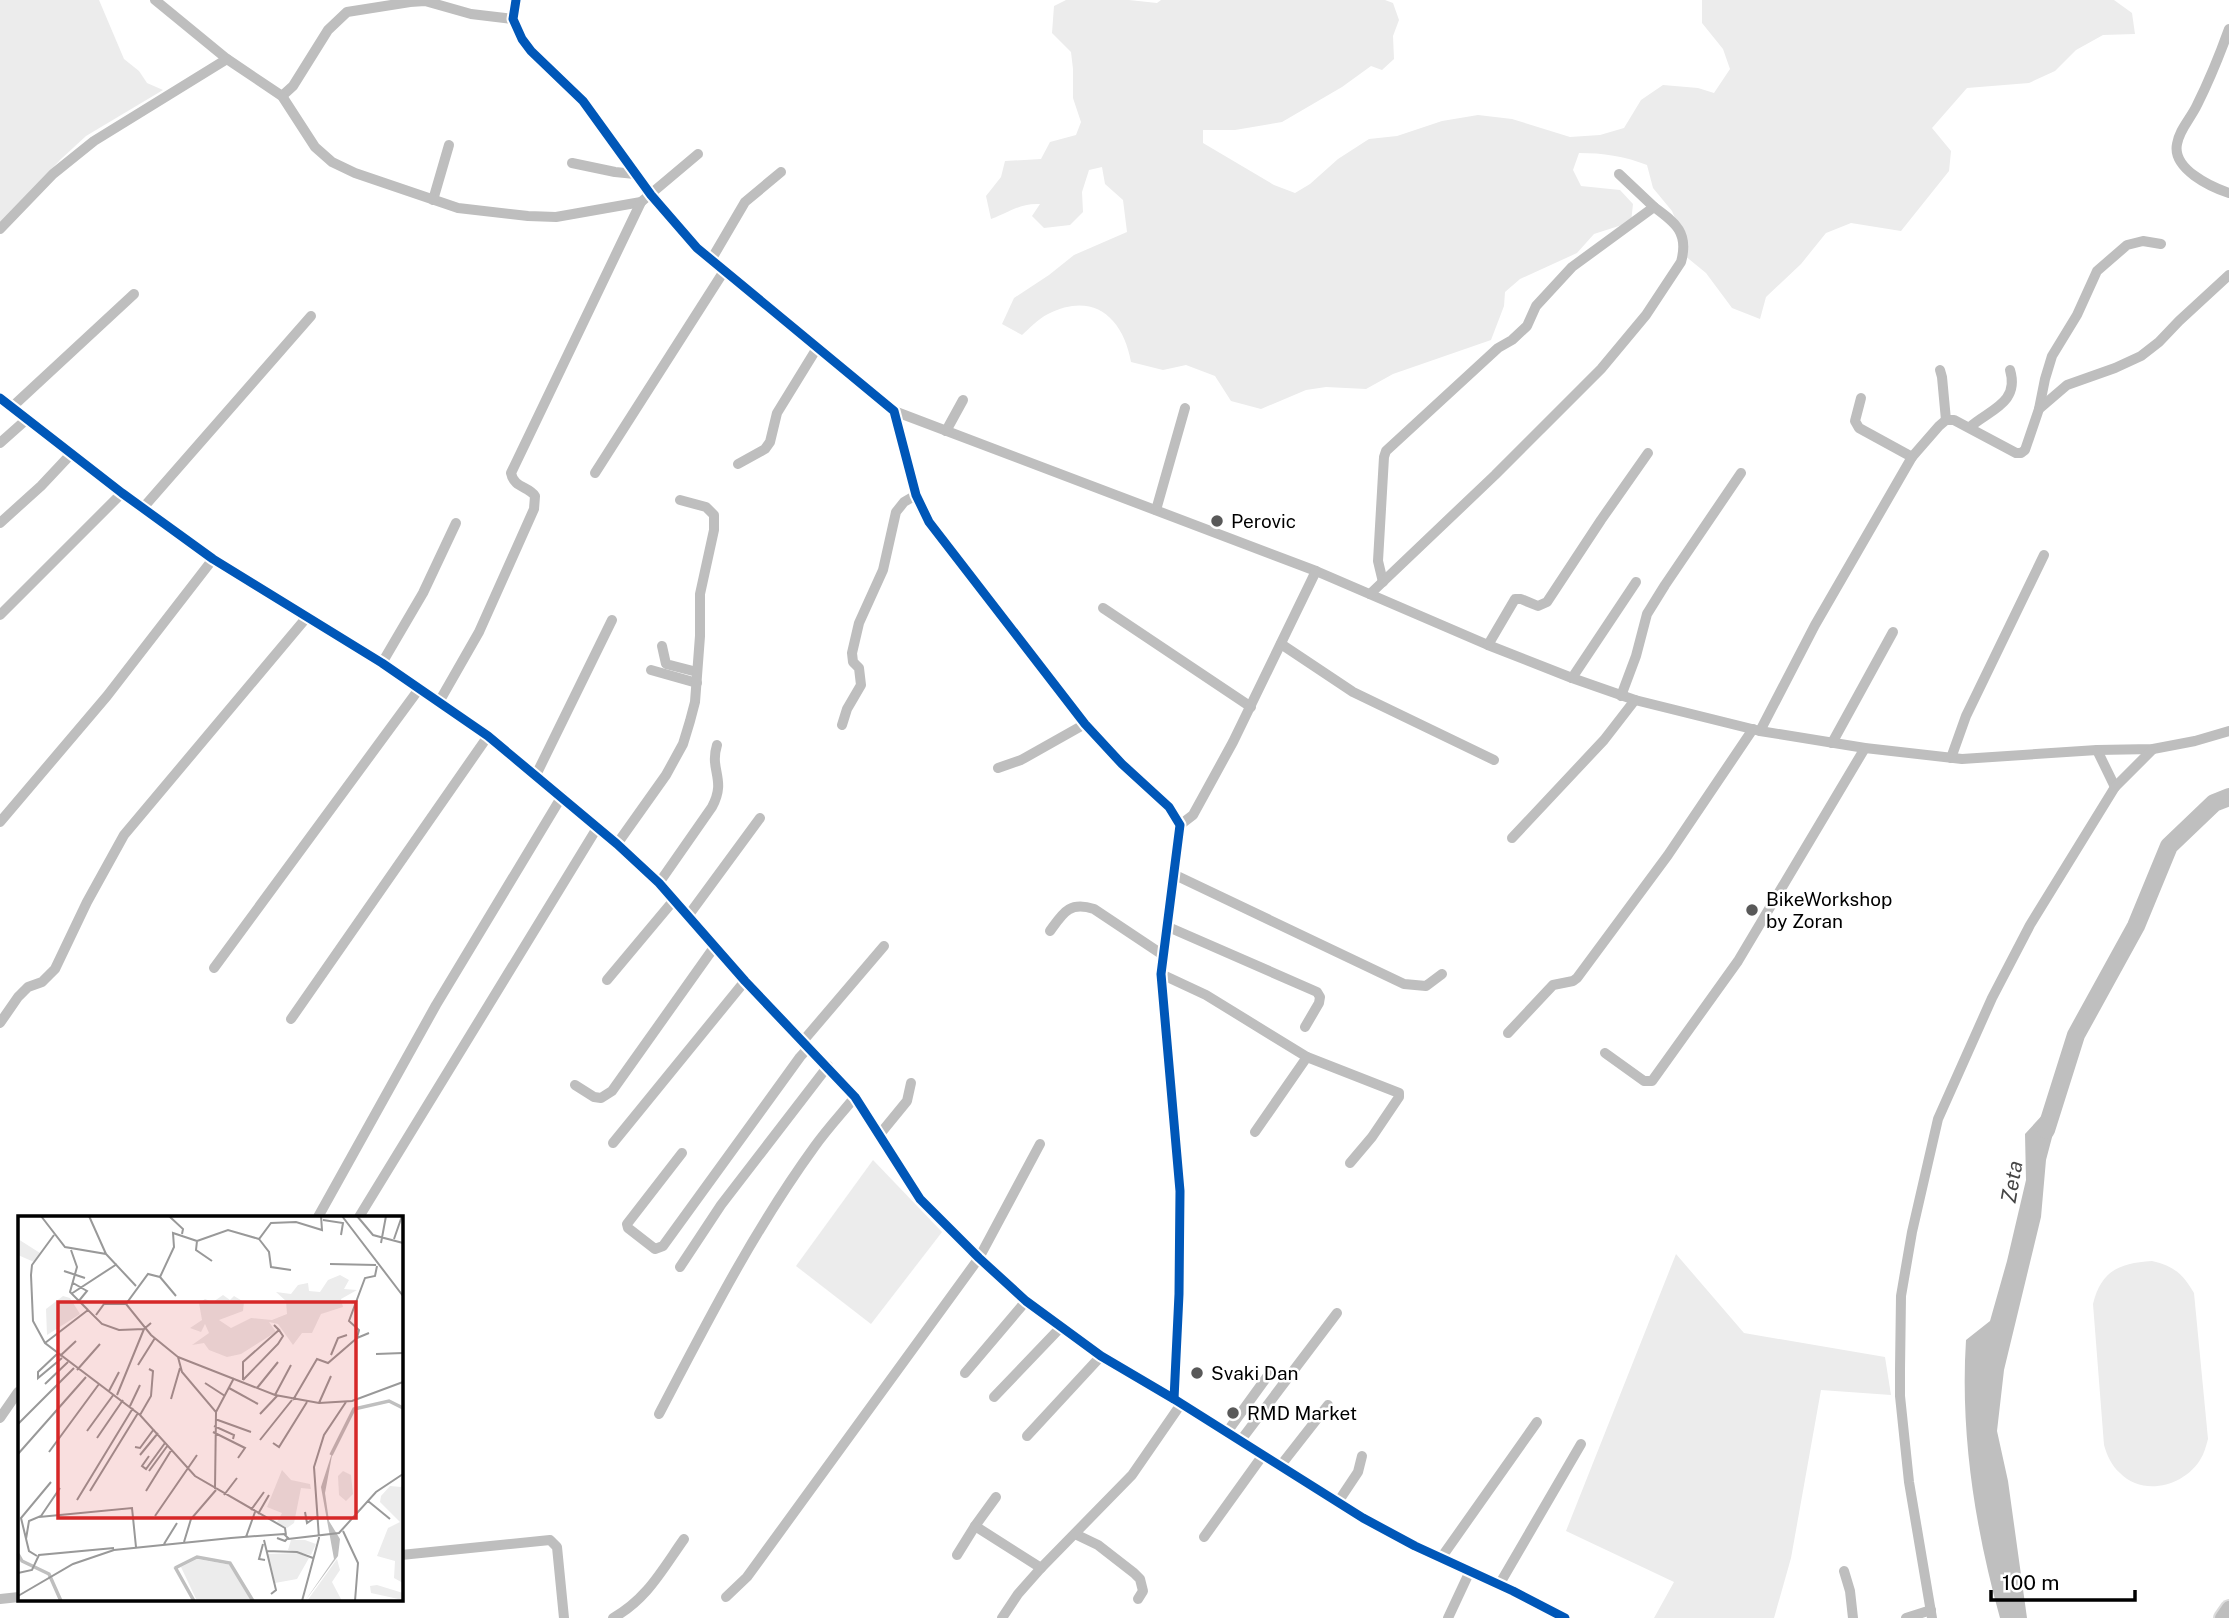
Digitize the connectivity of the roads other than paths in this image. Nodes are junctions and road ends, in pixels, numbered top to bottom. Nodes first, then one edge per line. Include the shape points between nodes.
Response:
1 (155, 0) edge
2 (516, 0) edge
3 (513, 19) junction
4 (2229, 29) edge
5 (227, 59) junction
6 (282, 96) junction
7 (449, 145) dead end
8 (698, 154) dead end
9 (572, 163) dead end
10 (781, 172) dead end
11 (635, 174) junction
12 (1619, 174) dead end
13 (2229, 194) edge
14 (646, 198) junction
15 (433, 200) junction
16 (1654, 207) junction
17 (0, 229) edge
18 (2161, 244) dead end
19 (711, 260) junction
20 (724, 271) junction
21 (2229, 275) edge
22 (134, 294) dead end
23 (311, 316) dead end
24 (817, 348) junction
25 (1940, 370) dead end
26 (2010, 370) dead end
27 (0, 398) edge
28 (1861, 398) dead end
29 (963, 400) dead end
30 (12, 407) junction
31 (1185, 408) dead end
32 (2039, 409) junction
33 (894, 411) junction
34 (27, 419) junction
35 (1947, 420) junction
36 (1970, 427) junction
37 (946, 431) junction
38 (0, 443) edge
39 (72, 453) junction
40 (1648, 453) dead end
41 (1912, 457) junction
42 (738, 464) dead end
43 (595, 473) dead end
44 (1741, 474) dead end
45 (122, 493) junction
46 (916, 495) junction
47 (680, 500) dead end
48 (142, 509) junction
49 (1156, 510) junction
50 (0, 523) edge
51 (456, 523) dead end
52 (2044, 555) dead end
53 (213, 559) junction
54 (1316, 572) junction
55 (1383, 582) junction
56 (1636, 582) dead end
57 (1370, 594) junction
58 (1103, 608) dead end
59 (0, 615) edge
60 (307, 617) junction
61 (612, 620) dead end
62 (1893, 632) dead end
63 (1281, 644) junction
64 (1488, 645) junction
65 (662, 646) dead end
66 (382, 663) junction
67 (651, 670) dead end
68 (697, 677) junction
69 (1572, 678) junction
70 (419, 689) junction
71 (1621, 696) junction
72 (1635, 700) junction
73 (439, 702) junction
74 (1251, 707) junction
75 (1085, 724) junction
76 (842, 725) dead end
77 (1756, 730) junction
78 (2229, 731) edge
79 (488, 736) junction
80 (1832, 743) junction
81 (717, 745) dead end
82 (1865, 748) junction
83 (2152, 749) junction
84 (2097, 750) junction
85 (1951, 758) junction
86 (1494, 760) dead end
87 (998, 768) dead end
88 (536, 775) junction
89 (2115, 787) junction
90 (562, 796) junction
91 (760, 818) dead end
92 (0, 822) edge
93 (1180, 825) junction
94 (597, 828) junction
95 (1512, 838) dead end
96 (617, 844) junction
97 (1173, 874) junction
98 (659, 883) junction
99 (674, 900) junction
100 (688, 916) junction
101 (1166, 926) junction
102 (1050, 931) dead end
103 (715, 946) junction
104 (884, 946) dead end
105 (1163, 955) junction
106 (214, 968) dead end
107 (1161, 974) junction
108 (1442, 974) dead end
109 (607, 980) dead end
110 (745, 981) junction
111 (291, 1019) dead end
112 (0, 1023) edge
113 (1305, 1027) dead end
114 (1508, 1033) dead end
115 (806, 1044) junction
116 (1605, 1052) dead end
117 (1307, 1058) junction
118 (828, 1066) junction
119 (911, 1083) dead end
120 (575, 1086) dead end
121 (855, 1097) junction
122 (1255, 1132) dead end
123 (880, 1134) junction
124 (612, 1143) dead end
125 (1040, 1144) dead end
126 (682, 1153) dead end
127 (1350, 1163) dead end
128 (705, 1188) junction
129 (721, 1205) junction
130 (319, 1216) edge
131 (360, 1216) edge
132 (978, 1258) junction
133 (680, 1267) dead end
134 (1026, 1301) junction
135 (1337, 1313) dead end
136 (1061, 1327) junction
137 (1101, 1356) junction
138 (1272, 1370) dead end
139 (965, 1373) dead end
140 (18, 1392) edge
141 (994, 1397) dead end
142 (1178, 1401) junction
143 (1328, 1405) dead end
144 (659, 1413) dead end
145 (0, 1418) edge
146 (1537, 1422) dead end
147 (1227, 1432) junction
148 (1027, 1436) dead end
149 (1241, 1440) junction
150 (1581, 1444) dead end
151 (1263, 1455) junction
152 (1362, 1456) dead end
153 (1280, 1465) junction
154 (996, 1497) dead end
155 (1338, 1502) junction
156 (975, 1526) junction
157 (1075, 1534) junction
158 (1204, 1537) dead end
159 (684, 1539) dead end
160 (402, 1555) edge
161 (957, 1555) dead end
162 (1441, 1558) junction
163 (1041, 1568) junction
164 (1470, 1571) junction
165 (1844, 1571) dead end
166 (1499, 1585) junction
167 (18, 1597) edge
168 (726, 1597) dead end
169 (0, 1599) edge
170 (1138, 1599) dead end
171 (2229, 1608) edge
172 (1932, 1614) edge
173 (564, 1618) edge
174 (613, 1618) edge
175 (1002, 1618) edge
176 (1448, 1618) edge
177 (1565, 1618) edge
178 (1853, 1618) edge
179 (1906, 1618) edge
180 (2222, 1618) edge

1 - 5 street
2 - 3 street
3 - 6 street via 471,14 425,1 347,12 328,30
3 - 11 street via 531,51 583,101
4 - 13 street via 2176,146 2191,172 2206,185
5 - 6 street
5 - 17 street via 94,141 53,174
6 - 15 street via 315,147 332,162
7 - 15 street
8 - 14 street
9 - 11 street
10 - 19 street via 745,202
11 - 14 street
12 - 16 street
14 - 15 street via 556,217 458,208
14 - 19 street
14 - 73 street via 511,473 517,485 535,496 534,509 479,632
16 - 55 street via 1572,267 1536,306 1518,335 1386,451 1378,561
16 - 55 street via 1681,232 1684,253 1646,315 1601,369
18 - 32 street via 2143,241 2127,245 2096,271 2052,356
19 - 20 street
20 - 24 street
20 - 43 street
21 - 32 street via 2141,356 2067,385
22 - 30 street
23 - 48 street
24 - 33 street
24 - 42 street via 777,413 770,442
25 - 35 street
26 - 36 street via 2012,384 2004,403
27 - 30 street
28 - 41 street via 1855,421 1859,428
29 - 37 street
30 - 34 street
31 - 49 street
32 - 36 street via 2021,453
33 - 37 street
33 - 46 street
34 - 38 street
34 - 39 street
35 - 36 street
35 - 41 street
37 - 49 street
39 - 45 street
39 - 50 street
40 - 64 street via 1548,602 1538,606 1515,599
41 - 77 street
44 - 71 street via 1647,614
45 - 48 street
45 - 59 street
46 - 75 street via 929,522
46 - 76 street via 897,512 883,570 859,623 852,653 861,685
47 - 68 street via 706,507 714,515 699,594
48 - 53 street
49 - 54 street
51 - 66 street via 423,593
52 - 85 street via 1966,716
53 - 60 street
53 - 92 street via 107,696
54 - 57 street
54 - 63 street
55 - 57 street
56 - 69 street
57 - 64 street
58 - 74 street
60 - 66 street
60 - 112 street via 124,835 55,969 42,982 28,986
61 - 88 street
62 - 80 street
63 - 74 street
63 - 86 street via 1353,692
64 - 69 street
65 - 68 street via 666,664
66 - 70 street
67 - 68 street
68 - 96 street via 683,744
69 - 71 street
70 - 73 street
70 - 106 street
71 - 72 street
72 - 77 street
72 - 95 street
73 - 79 street
74 - 93 street via 1193,815
75 - 87 street
75 - 93 street via 1169,807
77 - 80 street
77 - 114 street via 1577,978 1553,985
78 - 83 street
79 - 88 street
79 - 111 street
80 - 82 street
81 - 98 street via 718,795
82 - 85 street
82 - 116 street via 1738,961 1652,1081
83 - 84 street
83 - 89 street
84 - 85 street
84 - 89 street
88 - 90 street
89 - 172 street via 2030,925 1992,999 1938,1119 1915,1219 1901,1296 1900,1396 1909,1482
90 - 94 street
90 - 130 street via 436,1005
91 - 100 street
93 - 97 street
94 - 96 street
94 - 131 street
96 - 98 street
97 - 101 street
97 - 108 street via 1404,984 1426,986
98 - 99 street
99 - 100 street
99 - 109 street
100 - 103 street
101 - 105 street
101 - 113 street via 1317,992 1319,1003
102 - 105 street via 1069,909 1086,906
103 - 110 street
103 - 120 street via 606,1097 594,1097
104 - 115 street
105 - 107 street
107 - 117 street via 1206,995
107 - 142 street via 1180,1191
110 - 115 street
110 - 124 street
115 - 118 street
115 - 128 street
117 - 122 street
117 - 127 street via 1399,1093
118 - 121 street
118 - 129 street
119 - 123 street via 907,1101
121 - 123 street
121 - 144 street via 815,1145 768,1215
123 - 132 street via 920,1199
125 - 132 street
126 - 128 street via 628,1221 628,1228 659,1249
128 - 129 street
129 - 133 street
132 - 134 street
132 - 168 street via 747,1577
134 - 136 street
134 - 139 street
135 - 149 street
136 - 137 street
136 - 141 street
137 - 142 street
137 - 148 street
138 - 147 street
140 - 145 street
142 - 147 street
142 - 157 street via 1132,1475
143 - 153 street
146 - 162 street
147 - 149 street
149 - 151 street
150 - 166 street
151 - 153 street
151 - 158 street
152 - 155 street via 1358,1472
153 - 155 street
154 - 156 street
155 - 162 street
156 - 161 street
156 - 163 street
157 - 163 street
157 - 170 street via 1098,1545 1140,1579 1143,1591
159 - 174 street via 632,1608
160 - 173 street via 550,1540 557,1547
162 - 164 street
163 - 175 street
164 - 166 street
164 - 176 street
165 - 178 street
166 - 177 street
167 - 169 street
171 - 180 main road
172 - 179 street

